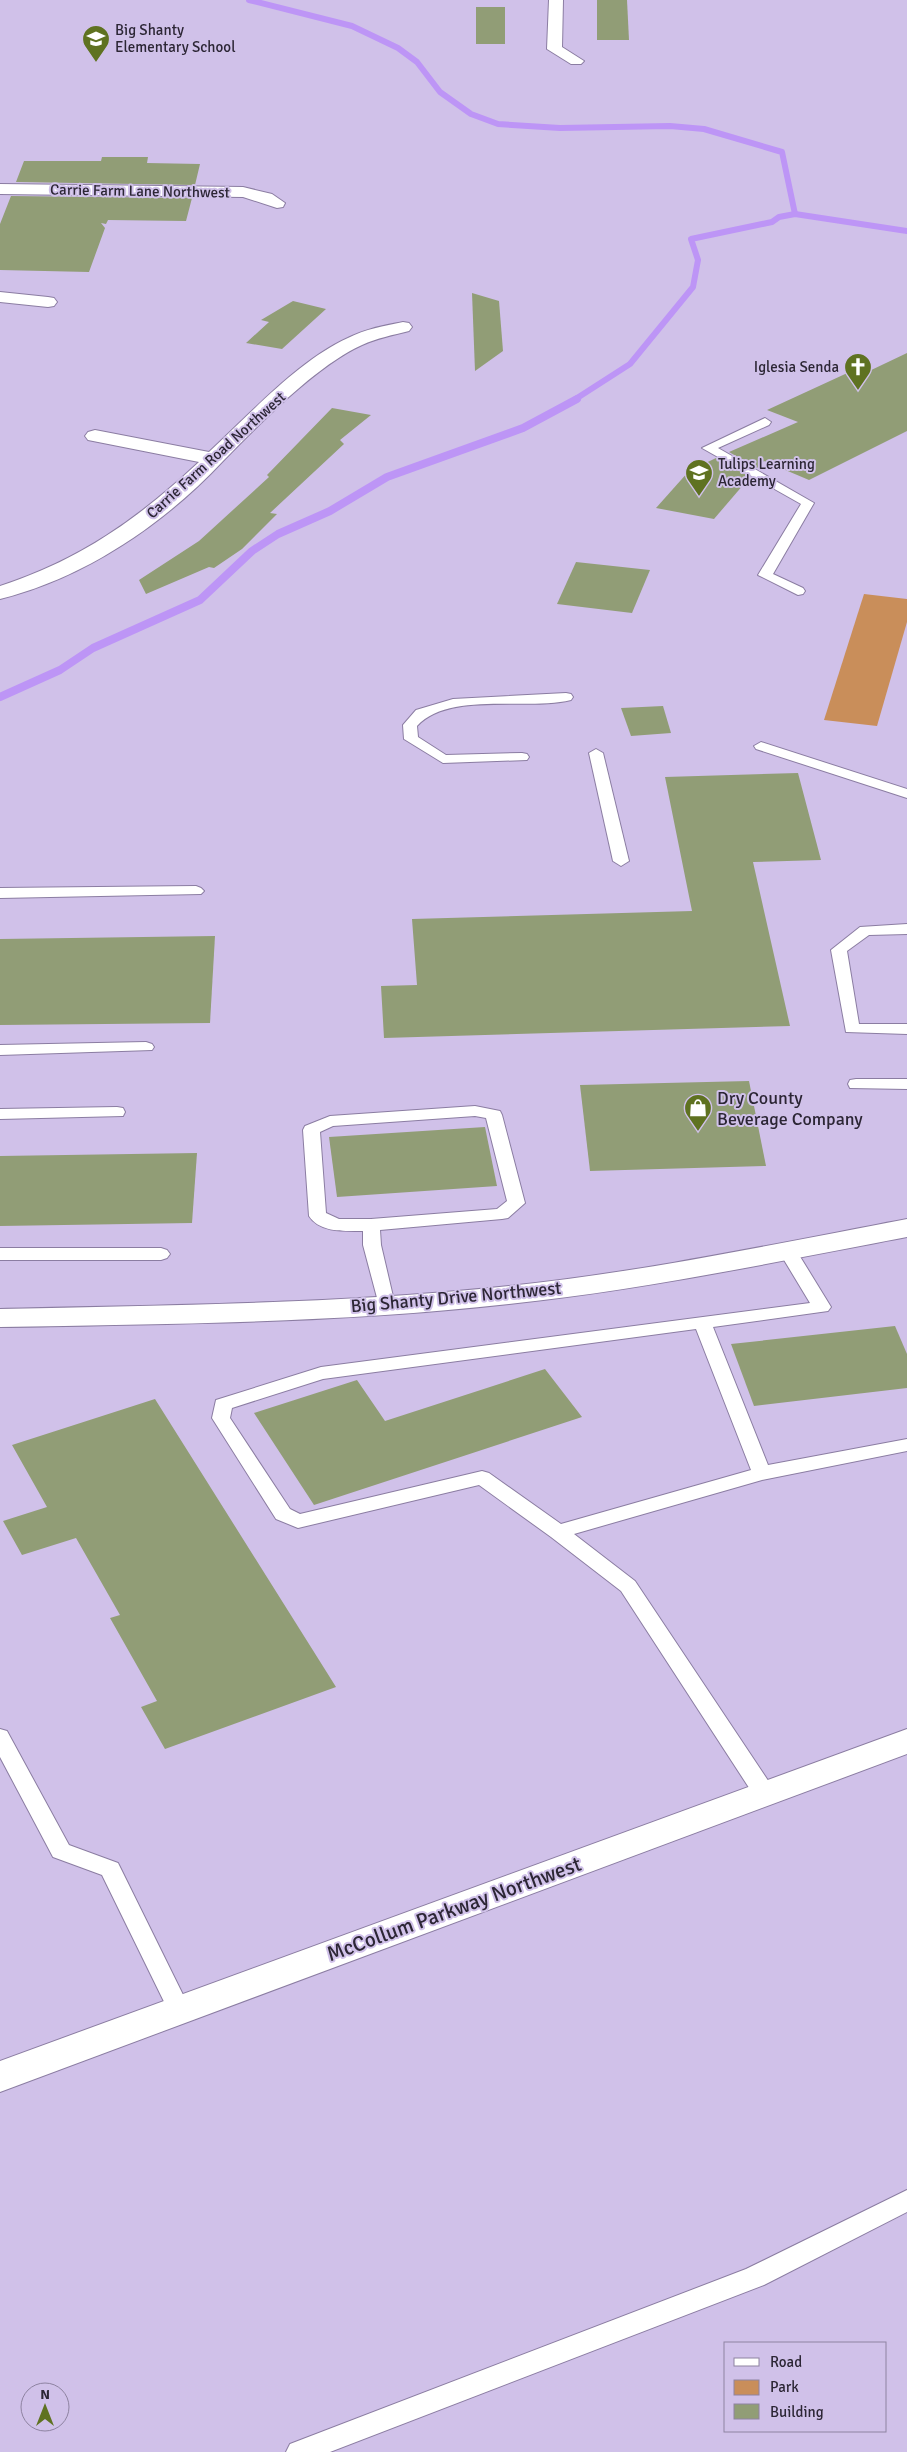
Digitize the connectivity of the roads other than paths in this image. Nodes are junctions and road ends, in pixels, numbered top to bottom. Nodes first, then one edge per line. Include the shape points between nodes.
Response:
1 (556, 0) edge
2 (576, 61) dead end
3 (0, 189) edge
4 (277, 203) dead end
5 (0, 297) edge
6 (48, 302) dead end
7 (403, 327) dead end
8 (765, 422) dead end
9 (95, 436) dead end
10 (215, 459) junction
11 (798, 591) dead end
12 (0, 593) edge
13 (566, 697) dead end
14 (761, 746) dead end
15 (596, 753) dead end
16 (522, 757) dead end
17 (907, 794) edge
18 (621, 861) dead end
19 (196, 891) dead end
20 (0, 893) edge
21 (907, 930) edge
22 (907, 1029) edge
23 (146, 1047) dead end
24 (0, 1050) edge
25 (856, 1084) dead end
26 (907, 1084) edge
27 (117, 1112) dead end
28 (0, 1114) edge
29 (371, 1225) junction
30 (907, 1228) edge
31 (787, 1250) junction
32 (0, 1254) edge
33 (161, 1254) dead end
34 (386, 1304) junction
35 (0, 1318) edge
36 (702, 1322) junction
37 (907, 1445) edge
38 (762, 1473) junction
39 (558, 1532) junction
40 (0, 1738) edge
41 (907, 1741) edge
42 (765, 1794) junction
43 (180, 2011) junction
44 (0, 2077) edge
45 (907, 2200) edge
46 (299, 2452) edge

1 - 2 street via 554,49
3 - 4 street, Carrie Farm Lane Northwest via 243,192
5 - 6 street
7 - 10 street, Carrie Farm Road Northwest via 364,337 337,350 274,402
8 - 11 lane via 708,448 808,503 765,575
9 - 10 street
10 - 12 street, Carrie Farm Road Northwest via 160,508 120,538 68,566
13 - 16 lane via 453,703 421,714 410,725 411,740 443,759
14 - 17 lane
15 - 18 lane
19 - 20 lane
21 - 22 lane via 866,930 839,950 852,1029
23 - 24 lane
25 - 26 lane
27 - 28 lane
29 - 29 lane via 502,1214 516,1203 494,1115 475,1110 330,1121 311,1130 318,1216 336,1225
29 - 34 lane via 372,1245
30 - 31 street, Big Shanty Drive Northwest
31 - 34 street, Big Shanty Drive Northwest via 605,1283 507,1295
31 - 36 lane via 822,1307
32 - 33 lane
34 - 35 street, Big Shanty Drive Northwest via 224,1314
36 - 38 lane
36 - 39 lane via 321,1372 223,1404 221,1418 272,1498 283,1514 298,1520 482,1478
37 - 38 lane
38 - 39 lane
39 - 42 lane via 628,1586
40 - 43 lane via 61,1851 110,1869
41 - 42 street, McCollum Parkway Northwest
42 - 43 street, McCollum Parkway Northwest
43 - 44 street, McCollum Parkway Northwest
45 - 46 lane via 755,2277

